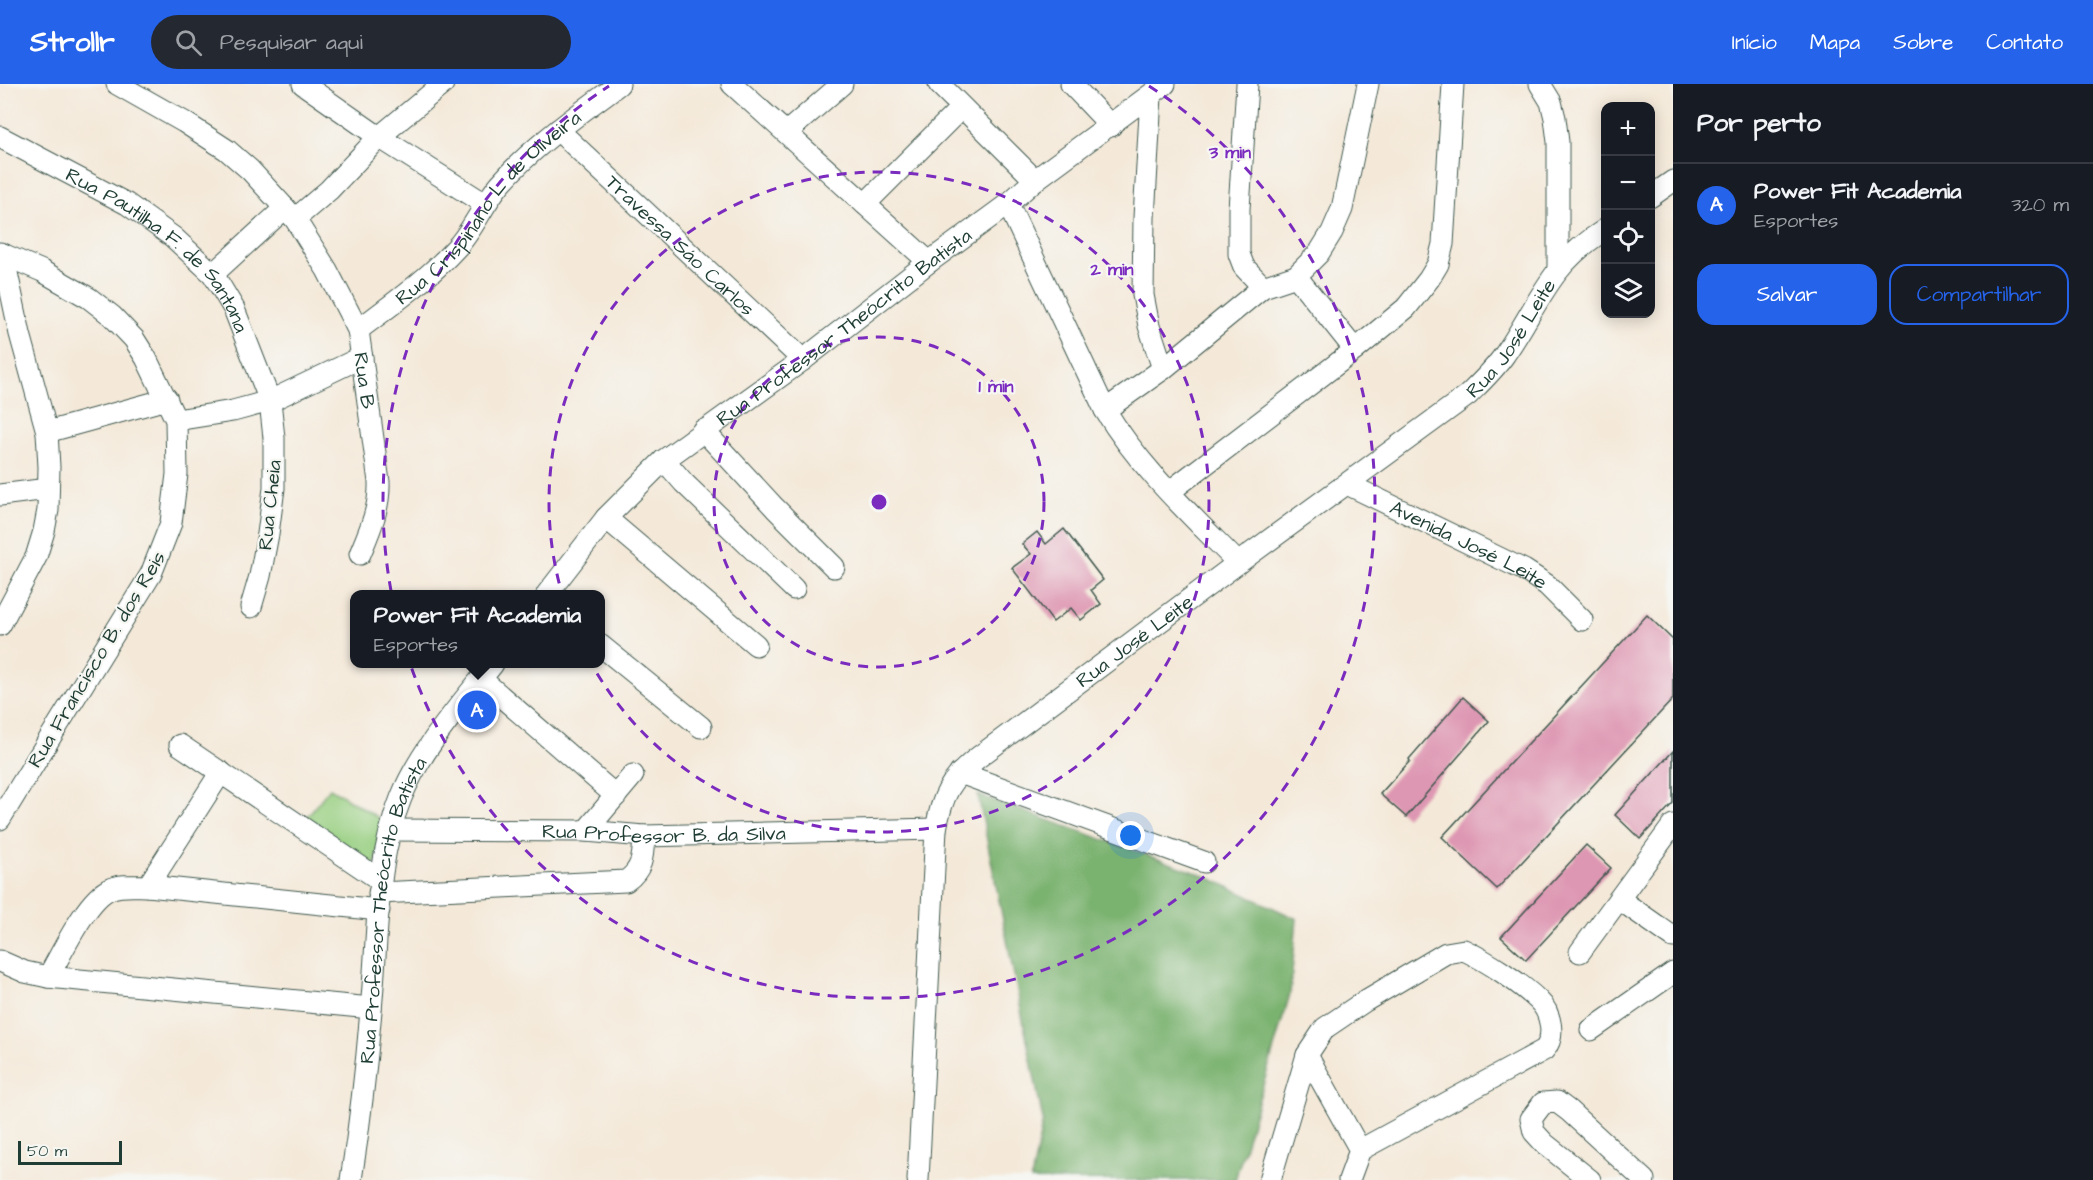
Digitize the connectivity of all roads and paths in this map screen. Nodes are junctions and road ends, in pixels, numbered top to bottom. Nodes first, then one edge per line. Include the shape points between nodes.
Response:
1 (117, 84) edge
2 (303, 84) edge
3 (443, 84) edge
4 (619, 84) edge
5 (732, 84) edge
6 (842, 84) edge
7 (939, 84) edge
8 (1071, 84) edge
9 (1247, 84) edge
10 (1368, 84) edge
11 (1454, 84) edge
12 (1540, 84) edge
13 (1158, 90) edge
14 (961, 108) junction
15 (1111, 126) junction
16 (558, 130) junction
17 (786, 132) junction
18 (0, 137) edge
19 (379, 138) junction
20 (1035, 180) junction
21 (1673, 182) edge
22 (1655, 194) edge
23 (485, 204) junction
24 (865, 204) junction
25 (1008, 204) junction
26 (290, 214) junction
27 (1601, 232) edge
28 (1, 254) edge
29 (929, 262) junction
30 (1558, 270) junction
31 (213, 274) junction
32 (1296, 276) junction
33 (1263, 287) junction
34 (358, 330) junction
35 (1355, 350) junction
36 (362, 357) junction
37 (803, 360) junction
38 (1163, 369) junction
39 (167, 399) junction
40 (270, 401) junction
41 (1105, 410) junction
42 (176, 420) junction
43 (703, 430) junction
44 (47, 432) junction
45 (664, 460) junction
46 (1347, 484) junction
47 (48, 489) junction
48 (1168, 492) junction
49 (0, 495) edge
50 (606, 518) junction
51 (360, 554) dead end
52 (1238, 563) junction
53 (834, 567) dead end
54 (794, 589) dead end
55 (550, 590) edge
56 (251, 607) dead end
57 (1582, 620) dead end
58 (0, 625) edge
59 (756, 645) dead end
60 (605, 649) edge
61 (487, 671) edge
62 (701, 727) dead end
63 (180, 745) dead end
64 (221, 772) junction
65 (960, 773) junction
66 (633, 775) dead end
67 (616, 796) junction
68 (0, 819) edge
69 (1673, 825) edge
70 (936, 829) junction
71 (390, 830) junction
72 (586, 831) junction
73 (644, 836) junction
74 (1204, 862) dead end
75 (148, 886) junction
76 (380, 894) junction
77 (1619, 899) junction
78 (1673, 937) edge
79 (1580, 952) dead end
80 (0, 961) edge
81 (1673, 973) edge
82 (48, 977) junction
83 (371, 1008) junction
84 (1592, 1029) dead end
85 (1307, 1054) junction
86 (1360, 1150) junction
87 (351, 1180) edge
88 (918, 1180) edge
89 (1270, 1180) edge
90 (1349, 1180) edge
91 (1590, 1180) edge
92 (1644, 1180) edge

1 - 26 street, Rua B via 227,150
2 - 19 street
3 - 19 street
4 - 16 street, Rua Crispinano L de Oliveira
5 - 17 street
6 - 17 street
7 - 14 street
8 - 15 street
9 - 33 street via 1239,254 1244,267
10 - 32 street via 1342,209 1318,253
11 - 35 street via 1443,244 1438,264 1406,308
12 - 30 street via 1551,102 1558,142
13 - 15 street, Rua Professor Theócrito Batista
13 - 38 street via 1144,218 1143,295
14 - 20 street
14 - 24 street
15 - 20 street, Rua Professor Theócrito Batista
16 - 23 street, Rua Crispinano L de Oliveira via 510,173
16 - 37 street, Travessa Sáo Carlos
17 - 24 street
18 - 31 street, Rua Pautilha F. de Santana via 127,204 173,237
19 - 23 street
19 - 26 street via 329,190
20 - 25 street, Rua Professor Theócrito Batista
21 - 22 street
23 - 34 street, Rua Crispinano L de Oliveira via 456,249 404,296
24 - 29 street
25 - 29 street, Rua Professor Theócrito Batista
25 - 41 street
26 - 31 street
26 - 34 street, Rua B via 327,270
27 - 30 street, Rua José Leite via 1581,245
28 - 39 street, Rua Francisco B. dos Reis via 75,288 112,316 134,339
28 - 44 street
29 - 37 street, Rua Professor Theócrito Batista
30 - 46 street, Rua José Leite via 1485,378 1468,395
31 - 40 street, Rua Pautilha F. de Santana via 234,309
32 - 33 street
32 - 35 street
33 - 38 street
34 - 36 street, Rua B
35 - 48 street
36 - 40 street
36 - 51 street, Rua B via 379,498
37 - 43 street, Rua Professor Theócrito Batista
38 - 41 street
39 - 42 street, Rua Francisco B. dos Reis
39 - 44 street
40 - 42 street
40 - 56 street, Rua Cheia via 274,489
41 - 48 street
42 - 68 street, Rua Francisco B. dos Reis via 177,474 171,523 151,574
43 - 45 street, Rua Professor Theócrito Batista
43 - 53 street
44 - 47 street
45 - 50 street, Rua Professor Theócrito Batista
45 - 54 street
46 - 52 street, Rua José Leite
46 - 57 street, Avenida José Leite via 1524,570 1547,585
47 - 49 street
47 - 58 street via 48,510 36,557
48 - 52 street
50 - 55 street, Rua Professor Theócrito Batista
50 - 59 street
52 - 65 street, Rua José Leite
60 - 62 street
61 - 67 street
61 - 71 street, Rua Professor Theócrito Batista via 420,759
63 - 64 street
64 - 75 street
64 - 76 street
65 - 70 street, Rua José Leite via 945,796
65 - 74 street
66 - 67 street
67 - 72 street
69 - 77 street
70 - 73 street, Rua Professor B. da Silva
70 - 88 street, Rua José Leite
71 - 72 street, Rua Professor B. da Silva
71 - 76 street, Rua Professor Theócrito Batista
72 - 73 street, Rua Professor B. da Silva
73 - 76 street via 636,873 626,881
75 - 76 street
75 - 82 street via 118,886 100,895
76 - 83 street, Rua Professor Theócrito Batista
77 - 78 street
77 - 79 street
80 - 82 street
81 - 84 street
82 - 83 street
83 - 87 street, Rua Professor Theócrito Batista
85 - 86 street
85 - 86 street via 1326,1028 1385,989 1456,950 1470,953 1501,973 1538,1000 1545,1010 1551,1034 1544,1050
85 - 89 street
86 - 90 street
91 - 92 street via 1534,1132 1531,1119 1543,1102 1557,1102 1569,1111

